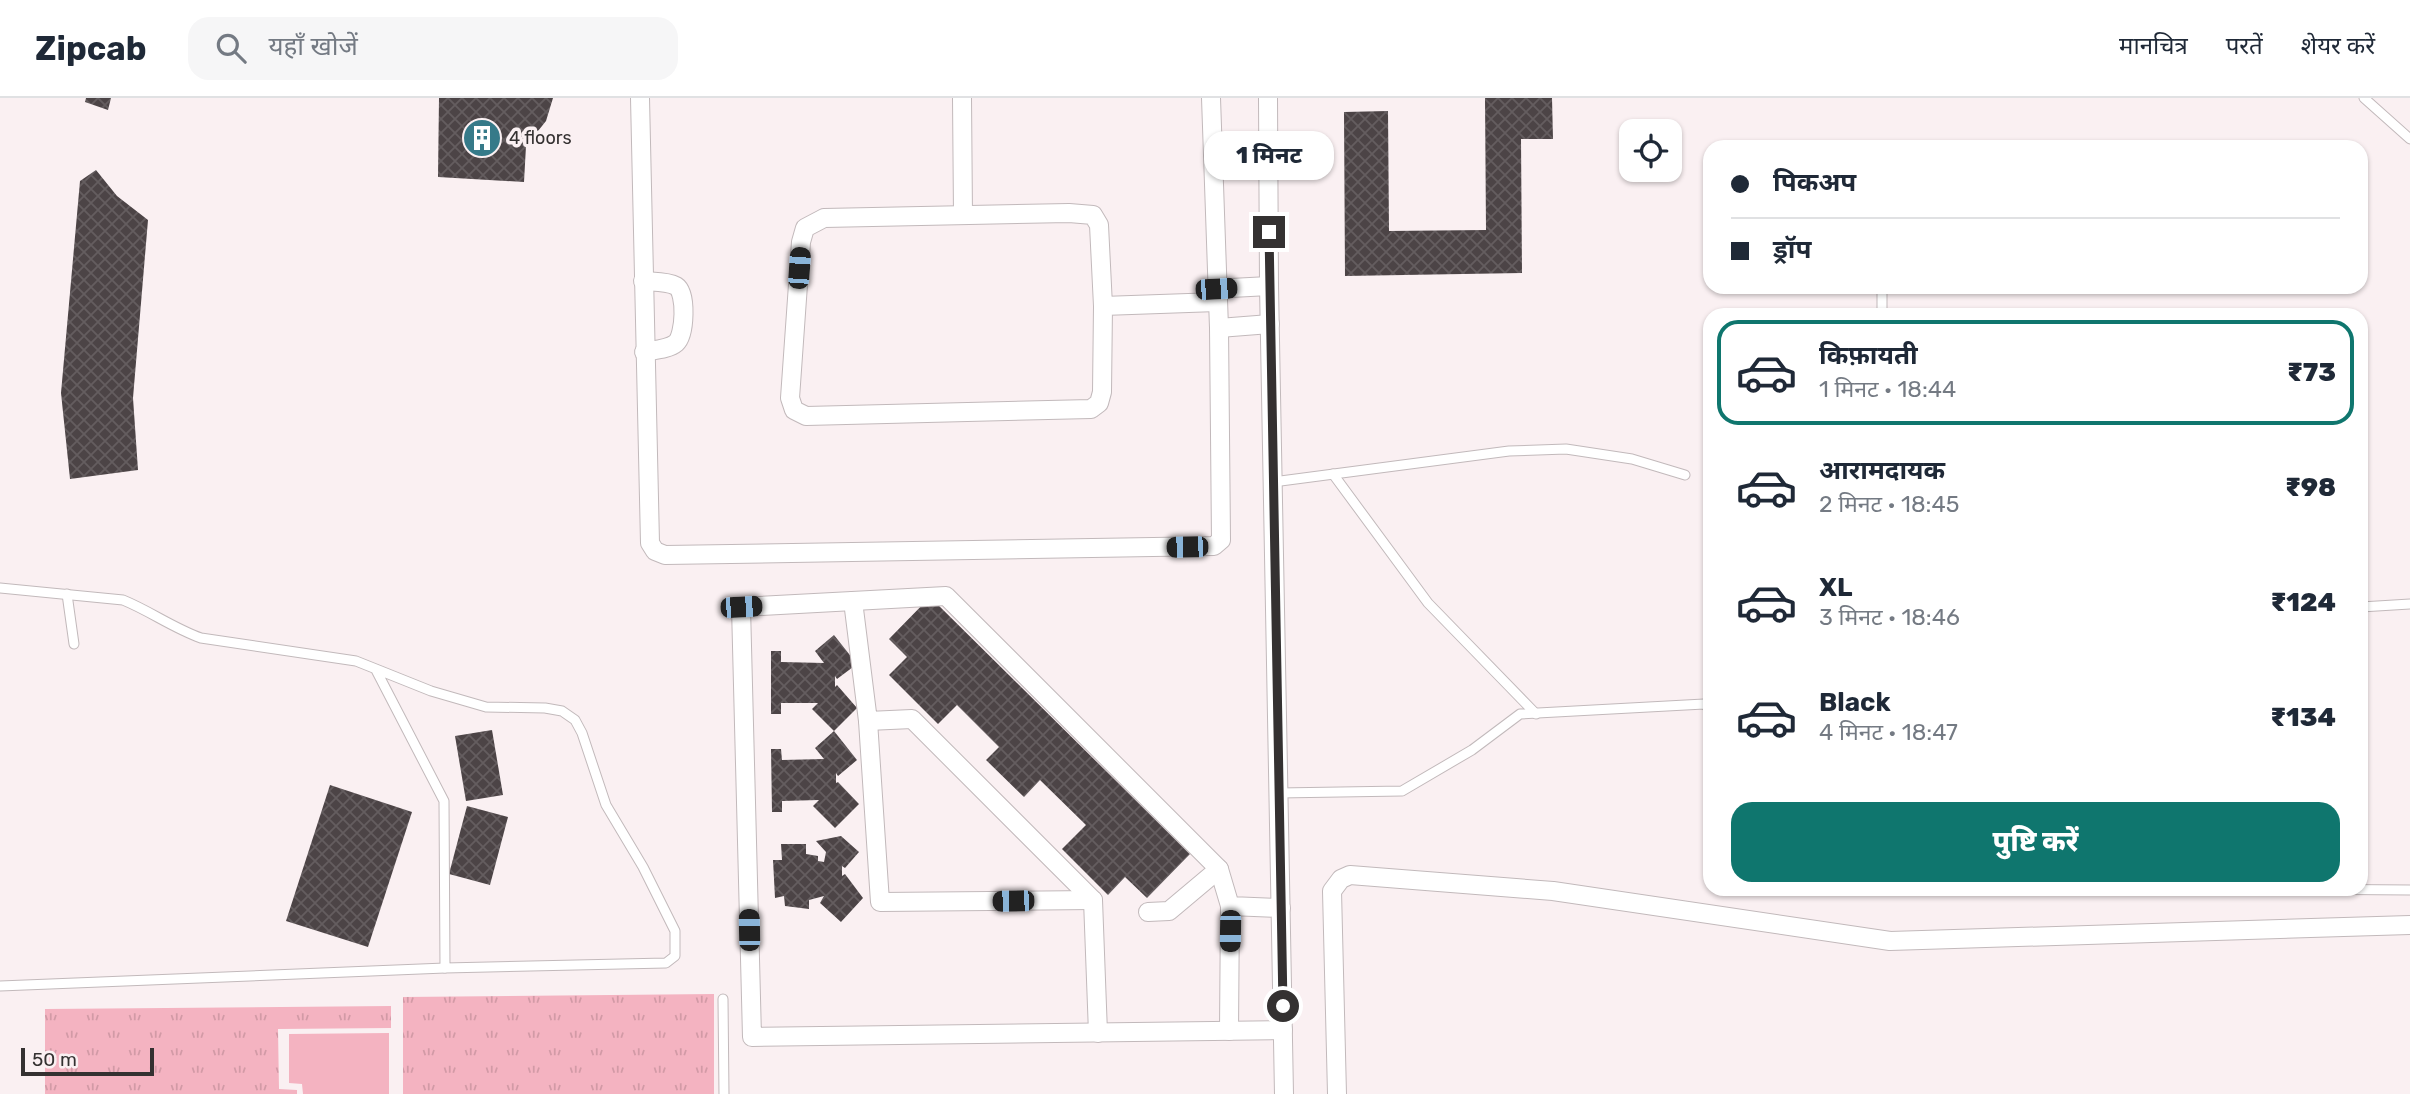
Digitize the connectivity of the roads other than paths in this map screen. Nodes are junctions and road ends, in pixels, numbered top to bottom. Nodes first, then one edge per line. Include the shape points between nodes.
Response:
1 (640, 98) edge
2 (962, 98) edge
3 (1211, 98) edge
4 (1268, 98) edge
5 (2364, 98) edge
6 (2410, 139) edge
7 (963, 215) junction
8 (643, 281) junction
9 (1269, 286) junction
10 (1221, 293) junction
11 (1102, 306) junction
12 (1270, 324) junction
13 (1219, 328) junction
14 (644, 352) junction
15 (1334, 474) junction
16 (1685, 475) dead end
17 (1273, 482) junction
18 (0, 588) edge
19 (67, 594) junction
20 (853, 601) junction
21 (2410, 604) edge
22 (2368, 607) edge
23 (74, 644) dead end
24 (376, 670) junction
25 (1703, 704) edge
26 (1536, 713) junction
27 (868, 721) junction
28 (1279, 793) junction
29 (1219, 869) junction
30 (2368, 890) edge
31 (2410, 890) edge
32 (1093, 900) junction
33 (1230, 906) junction
34 (1281, 908) junction
35 (1147, 912) dead end
36 (2410, 925) edge
37 (445, 968) junction
38 (0, 986) edge
39 (723, 999) dead end
40 (1283, 1030) junction
41 (1229, 1031) junction
42 (1098, 1032) junction
43 (724, 1094) edge
44 (1284, 1094) edge
45 (1337, 1094) edge

1 - 8 street
2 - 7 street
3 - 10 street
4 - 9 street
5 - 6 lane
7 - 11 street via 1093,215 1099,225
7 - 11 street via 824,218 805,228 790,398 794,410 806,416 1090,409 1099,403 1102,392
8 - 14 street
8 - 14 street via 675,286 681,291 683,305 679,340
9 - 10 street
9 - 12 street
10 - 11 street
10 - 13 street
12 - 13 street
12 - 17 street
13 - 14 street via 1221,540 1214,546 660,554 650,543
15 - 16 lane via 1509,451 1566,449 1622,457
15 - 17 lane
15 - 26 lane via 1428,603
17 - 28 street
18 - 19 lane
19 - 23 lane
19 - 24 lane via 123,600 201,638 344,658
20 - 27 street
20 - 29 street via 946,596
20 - 42 street via 741,607 752,1037
21 - 22 lane
24 - 37 lane via 444,801
24 - 37 lane via 486,707 545,708 575,720 606,805 675,931 675,956 666,963
25 - 26 lane
26 - 28 lane via 1520,714 1472,750 1402,791
27 - 32 street via 912,719
27 - 32 street via 880,902
28 - 34 street
29 - 33 street
29 - 35 street via 1169,911
30 - 31 lane
32 - 42 street
33 - 34 street
33 - 41 street
34 - 40 street
36 - 45 street via 1890,941 1553,891 1350,875 1332,891
37 - 38 lane
39 - 43 lane
40 - 41 street
40 - 44 street
41 - 42 street

